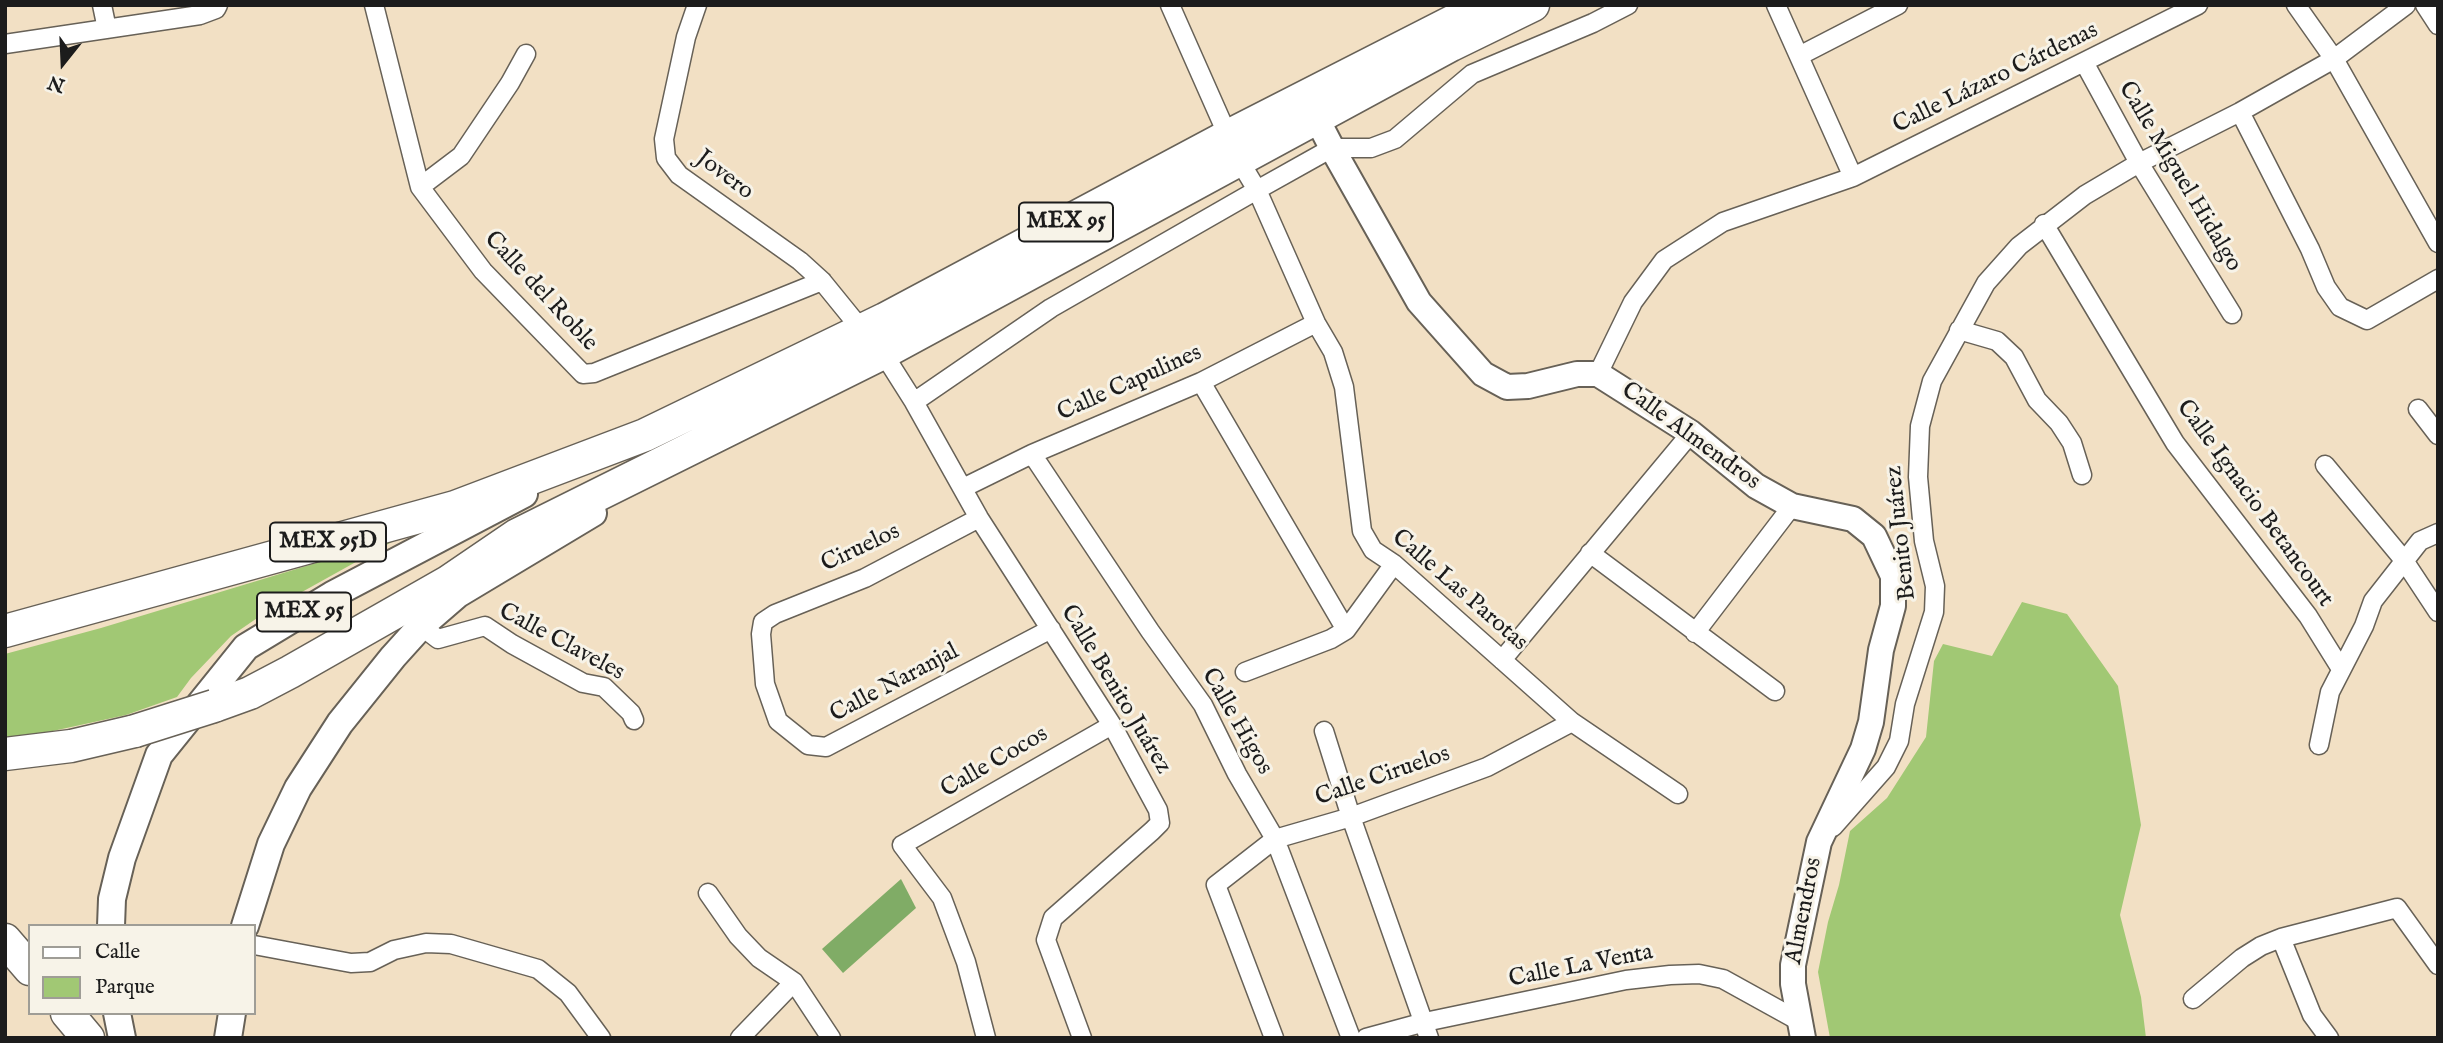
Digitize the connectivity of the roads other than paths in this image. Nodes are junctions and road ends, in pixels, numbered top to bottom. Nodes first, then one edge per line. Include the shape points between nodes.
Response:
1 (102, 5) edge
2 (218, 5) edge
3 (374, 5) edge
4 (1170, 5) edge
5 (1485, 5) edge
6 (1533, 5) edge
7 (1628, 5) edge
8 (1776, 5) edge
9 (1898, 5) edge
10 (2199, 5) edge
11 (2296, 5) edge
12 (2406, 5) edge
13 (2425, 5) edge
14 (691, 7) edge
15 (2438, 25) edge
16 (107, 30) junction
17 (5, 44) edge
18 (526, 54) dead end
19 (1799, 56) junction
20 (2334, 59) junction
21 (2085, 64) junction
22 (2240, 112) junction
23 (1317, 119) junction
24 (1233, 148) junction
25 (1332, 148) junction
26 (2139, 163) junction
27 (1853, 177) junction
28 (420, 187) junction
29 (1257, 190) junction
30 (2044, 224) junction
31 (2438, 243) edge
32 (2438, 279) edge
33 (822, 281) junction
34 (2232, 314) dead end
35 (1316, 323) junction
36 (861, 329) junction
37 (1959, 330) junction
38 (883, 353) junction
39 (1598, 374) junction
40 (1201, 382) junction
41 (914, 402) junction
42 (2418, 409) dead end
43 (1691, 433) junction
44 (645, 435) junction
45 (2438, 435) edge
46 (709, 441) junction
47 (1032, 454) junction
48 (2325, 465) dead end
49 (2082, 475) dead end
50 (963, 488) junction
51 (1792, 506) junction
52 (979, 518) junction
53 (2438, 533) edge
54 (1590, 552) junction
55 (2403, 559) junction
56 (1394, 564) junction
57 (2438, 612) edge
58 (763, 622) joint
59 (421, 626) junction
60 (1051, 629) junction
61 (1346, 630) junction
62 (5, 631) edge
63 (1695, 633) junction
64 (1502, 660) junction
65 (2341, 669) junction
66 (1245, 672) dead end
67 (1775, 691) dead end
68 (634, 720) dead end
69 (1572, 722) junction
70 (1112, 725) junction
71 (1324, 731) dead end
72 (2319, 745) dead end
73 (5, 754) edge
74 (1678, 794) dead end
75 (1351, 817) junction
76 (1275, 839) junction
77 (1819, 842) junction
78 (708, 893) dead end
79 (111, 924) edge
80 (246, 924) edge
81 (2281, 938) junction
82 (5, 940) edge
83 (256, 945) edge
84 (2438, 964) edge
85 (28, 967) edge
86 (794, 982) junction
87 (2193, 999) dead end
88 (69, 1015) edge
89 (117, 1015) edge
90 (232, 1015) edge
91 (1801, 1029) edge
92 (1427, 1030) edge
93 (88, 1038) edge
94 (122, 1038) edge
95 (228, 1038) edge
96 (601, 1038) edge
97 (740, 1038) edge
98 (831, 1038) edge
99 (986, 1038) edge
100 (1082, 1038) edge
101 (1274, 1038) edge
102 (1352, 1038) edge
103 (1366, 1038) edge
104 (2329, 1038) edge

1 - 16 street
2 - 16 street via 200,15
3 - 28 street, Calle del Roble
4 - 24 street, Calle Las Parotas
5 - 24 highway, MEX 95
6 - 23 highway, MEX 95
7 - 25 street via 1472,74 1395,139 1371,148
8 - 19 street
9 - 19 street
10 - 21 street, Calle Lázaro Cárdenas
11 - 20 street
12 - 20 street, Benito Juárez
13 - 15 street
14 - 33 street, Jovero via 664,139 666,158 679,175
16 - 17 street
18 - 28 street via 461,156
19 - 27 street
20 - 22 street, Benito Juárez
20 - 31 street
21 - 26 street, Calle Miguel Hidalgo
21 - 27 street, Calle Lázaro Cárdenas
22 - 26 street, Benito Juárez
22 - 32 street via 2340,307 2367,320
23 - 24 highway, MEX 95
23 - 25 street, Calle Almendros
24 - 29 street, Calle Las Parotas
24 - 36 highway, MEX 95
24 - 38 highway, MEX 95
25 - 29 street
25 - 39 street, Calle Almendros via 1419,302 1483,374 1507,387
26 - 30 street, Benito Juárez
26 - 34 street, Calle Miguel Hidalgo
27 - 39 street, Calle Lázaro Cárdenas via 1723,222 1664,260 1633,302
28 - 33 street, Calle del Roble via 483,271 583,374
29 - 35 street, Calle Las Parotas
29 - 41 street via 1051,308
30 - 37 street, Benito Juárez via 1986,283
30 - 65 street, Calle Ignacio Betancourt via 2175,443 2308,616
33 - 36 street, Jovero
35 - 40 street, Calle Capulines
35 - 56 street, Calle Las Parotas via 1333,352 1344,387 1362,531 1373,550
36 - 44 highway, MEX 95
37 - 49 street via 1997,341 2014,357 2037,400 2072,443
37 - 77 street, Benito Juárez via 1933,381 1920,426 1918,477 1924,541 1936,586 1934,612 1905,704 1899,741 1886,767
38 - 41 street, Calle Benito Juárez
38 - 46 highway, MEX 95
39 - 43 street, Calle Almendros
40 - 47 street, Calle Capulines
40 - 61 street
41 - 50 street, Calle Benito Juárez
42 - 45 street
43 - 51 street, Calle Almendros via 1756,486
43 - 54 street
44 - 62 highway, MEX 95D via 455,507
44 - 79 main road, MEX 95 via 332,595 246,648 159,755 122,858
46 - 59 main road, MEX 95 via 656,479 458,594
46 - 73 highway, bridge via 517,536 448,582 250,693 135,731 71,746
47 - 50 street, Calle Capulines
47 - 76 street, Calle Higos via 1203,705
48 - 55 street
50 - 52 street, Calle Benito Juárez
51 - 63 street
51 - 77 street, Calle Almendros via 1853,519 1874,536 1894,576 1893,606 1881,650 1871,722
52 - 58 street, Ciruelos via 865,578
52 - 60 street, Calle Benito Juárez
53 - 55 street via 2420,541
54 - 63 street
54 - 64 street
55 - 57 street
55 - 65 street via 2373,601
56 - 61 street
56 - 64 street, Calle Las Parotas
58 - 60 street, Calle Naranjal via 765,684 778,721 808,745 826,747
59 - 68 street, Calle Claveles via 438,639 485,626 583,684 604,687
59 - 80 main road, MEX 95 via 340,723 299,788 271,844
60 - 70 street, Calle Benito Juárez
61 - 66 street
63 - 67 street
64 - 69 street, Calle Las Parotas
65 - 72 street via 2330,692
69 - 74 street, Calle Las Parotas
69 - 75 street, Calle Ciruelos via 1487,767
70 - 99 street, Calle Cocos via 902,845 942,898 966,962
70 - 100 street, Calle Benito Juárez via 1158,810 1160,823 1053,918 1046,940
71 - 75 street
75 - 76 street, Calle Ciruelos
75 - 92 street
76 - 101 street, Calle Ciruelos via 1216,885
76 - 102 street, Calle Higos
77 - 91 street, Almendros via 1793,965
78 - 86 street via 759,958
81 - 84 street via 2397,908
81 - 87 street via 2242,958
81 - 104 street via 2312,1015
82 - 85 highway
83 - 96 street via 351,963 370,962 394,950 426,943 451,944 538,969 568,993
86 - 97 street
86 - 98 street
88 - 93 highway
89 - 94 main road
90 - 95 main road
91 - 92 street, Calle La Venta via 1723,979 1699,974 1626,981
92 - 103 street, Calle La Venta

